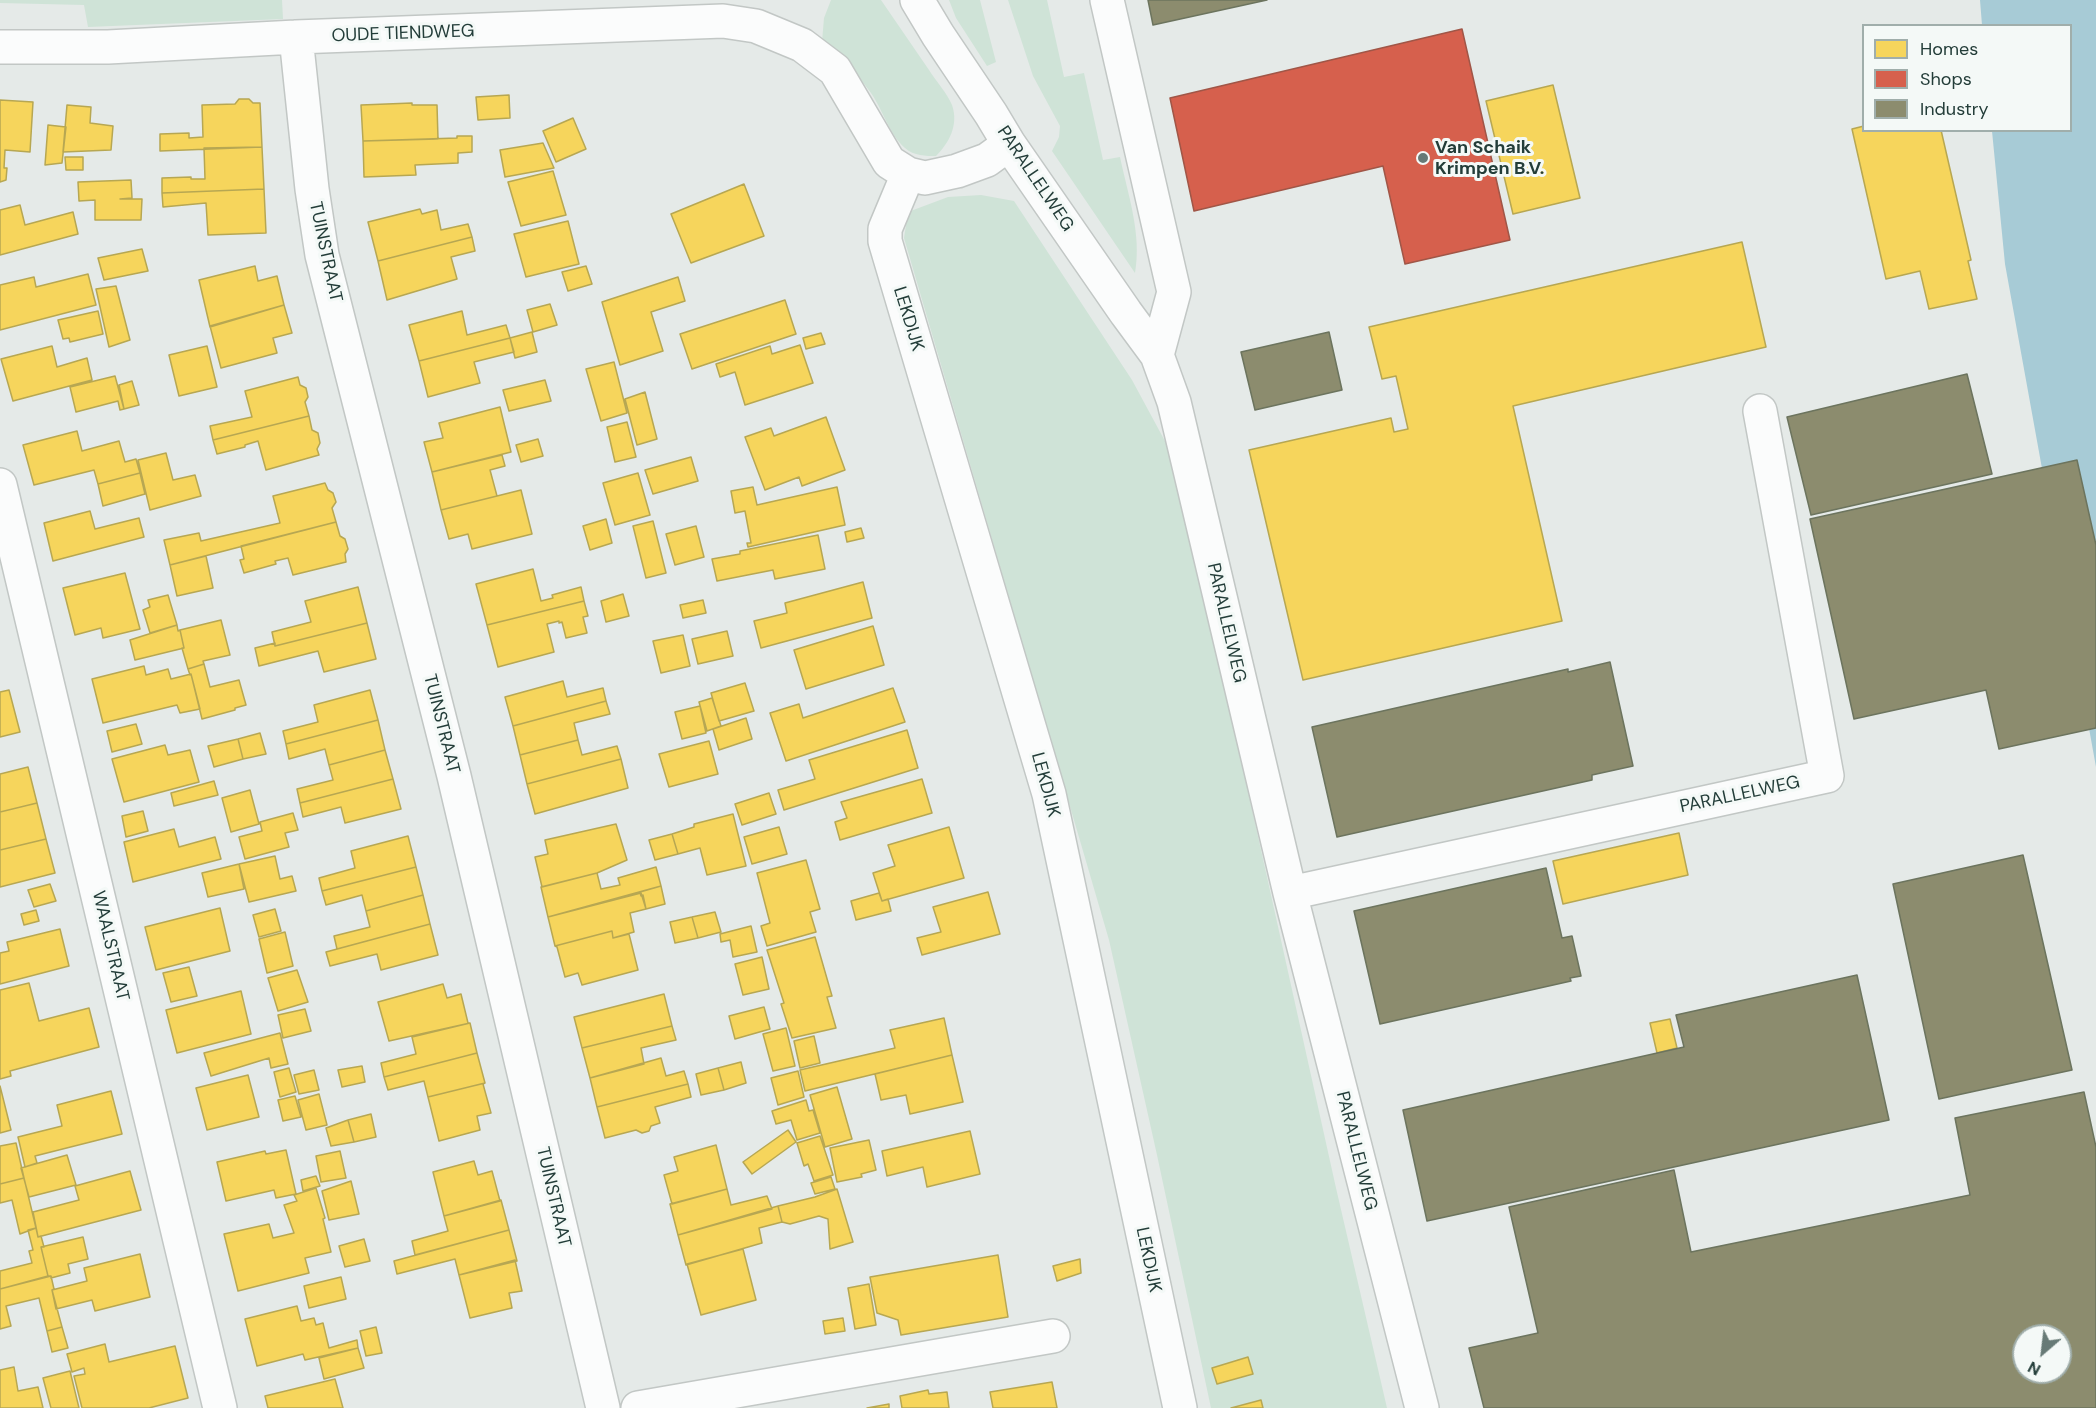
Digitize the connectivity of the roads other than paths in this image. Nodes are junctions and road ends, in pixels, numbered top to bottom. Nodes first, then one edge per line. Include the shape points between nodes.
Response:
1 (916, 0) edge
2 (1107, 0) edge
3 (296, 37) junction
4 (0, 47) edge
5 (1009, 144) junction
6 (908, 174) junction
7 (1157, 355) junction
8 (1760, 411) dead end
9 (0, 484) edge
10 (1290, 893) junction
11 (1053, 1336) dead end
12 (220, 1408) edge
13 (603, 1408) edge
14 (638, 1408) edge
15 (1180, 1408) edge
16 (1422, 1408) edge

1 - 5 street, PARALLELWEG
2 - 7 street via 1174,292
3 - 4 street, OUDE TIENDWEG via 108,47
3 - 6 street, OUDE TIENDWEG via 723,21 756,26 802,45 834,70 889,162
3 - 13 street, TUINSTRAAT via 322,255 454,776
5 - 6 street via 987,160 957,171 925,178
5 - 7 street, PARALLELWEG
6 - 15 street, LEKDIJK via 885,229 885,241 1049,794
7 - 10 street, PARALLELWEG via 1174,402
8 - 10 street, PARALLELWEG via 1827,776
9 - 12 street, WAALSTRAAT
10 - 16 street, PARALLELWEG
11 - 14 street

